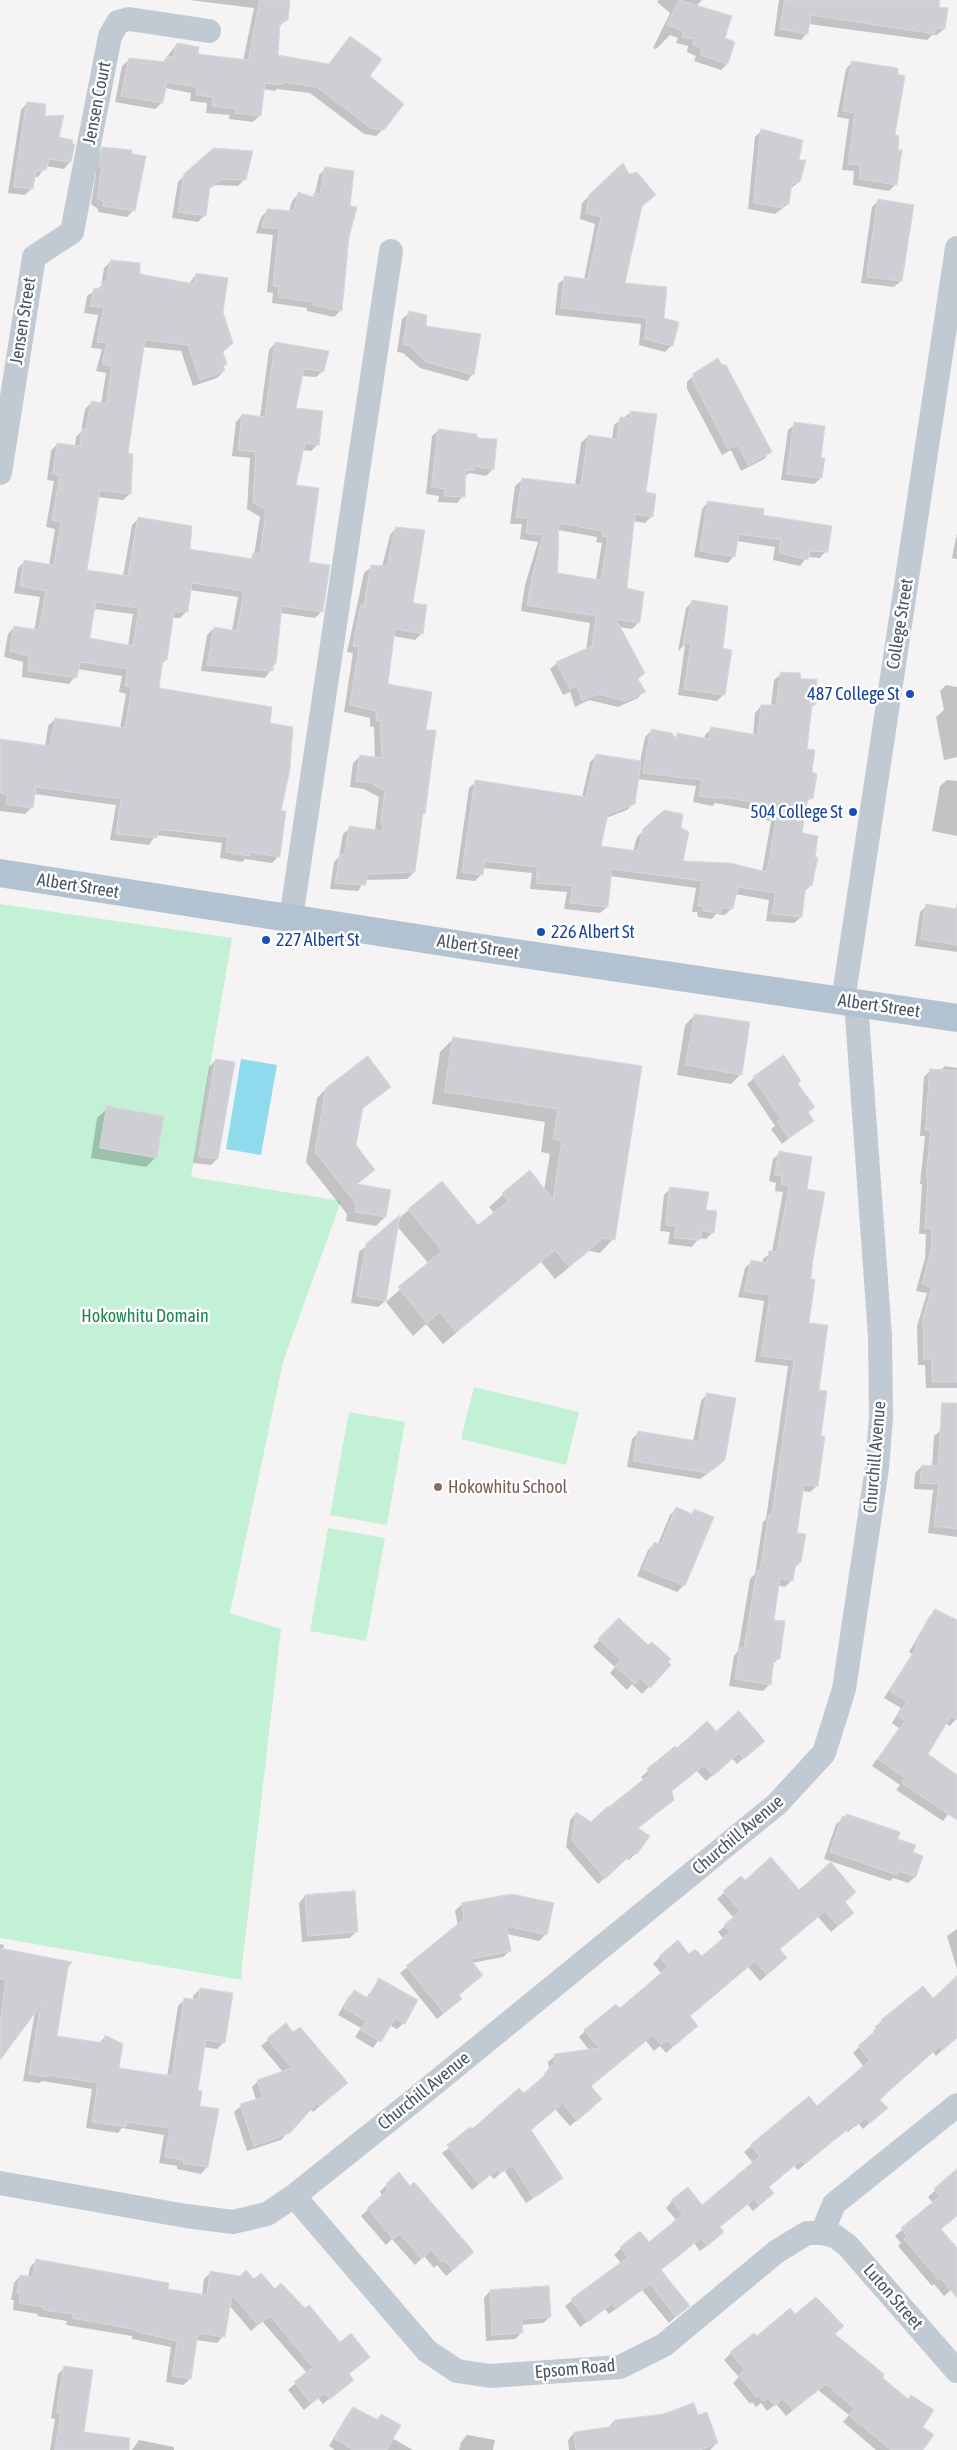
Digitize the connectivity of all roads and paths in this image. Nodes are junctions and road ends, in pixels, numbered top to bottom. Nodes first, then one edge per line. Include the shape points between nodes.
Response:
1 (209, 31) dead end
2 (957, 248) edge
3 (391, 251) dead end
4 (34, 257) joint
5 (0, 473) edge
6 (0, 874) edge
7 (291, 918) junction
8 (849, 1002) junction
9 (957, 1018) edge
10 (957, 2105) edge
11 (0, 2183) edge
12 (294, 2196) junction
13 (822, 2233) junction
14 (957, 2372) edge

1 - 4 street, Jensen Court via 129,19 118,22 110,36 72,232
2 - 8 street, College Street
3 - 7 street
4 - 5 street, Jensen Street
6 - 7 main road, Albert Street
7 - 8 main road, Albert Street
8 - 9 main road, Albert Street
8 - 12 street, Churchill Avenue via 880,1336 881,1418 877,1468 844,1688 824,1753 777,1804
10 - 13 street via 834,2204
11 - 12 street, Churchill Avenue via 233,2222 267,2214
12 - 13 street, Epsom Road via 427,2351 457,2371 490,2376 620,2367 664,2345 776,2252 807,2233
13 - 14 street, Luton Street via 835,2236 848,2246

